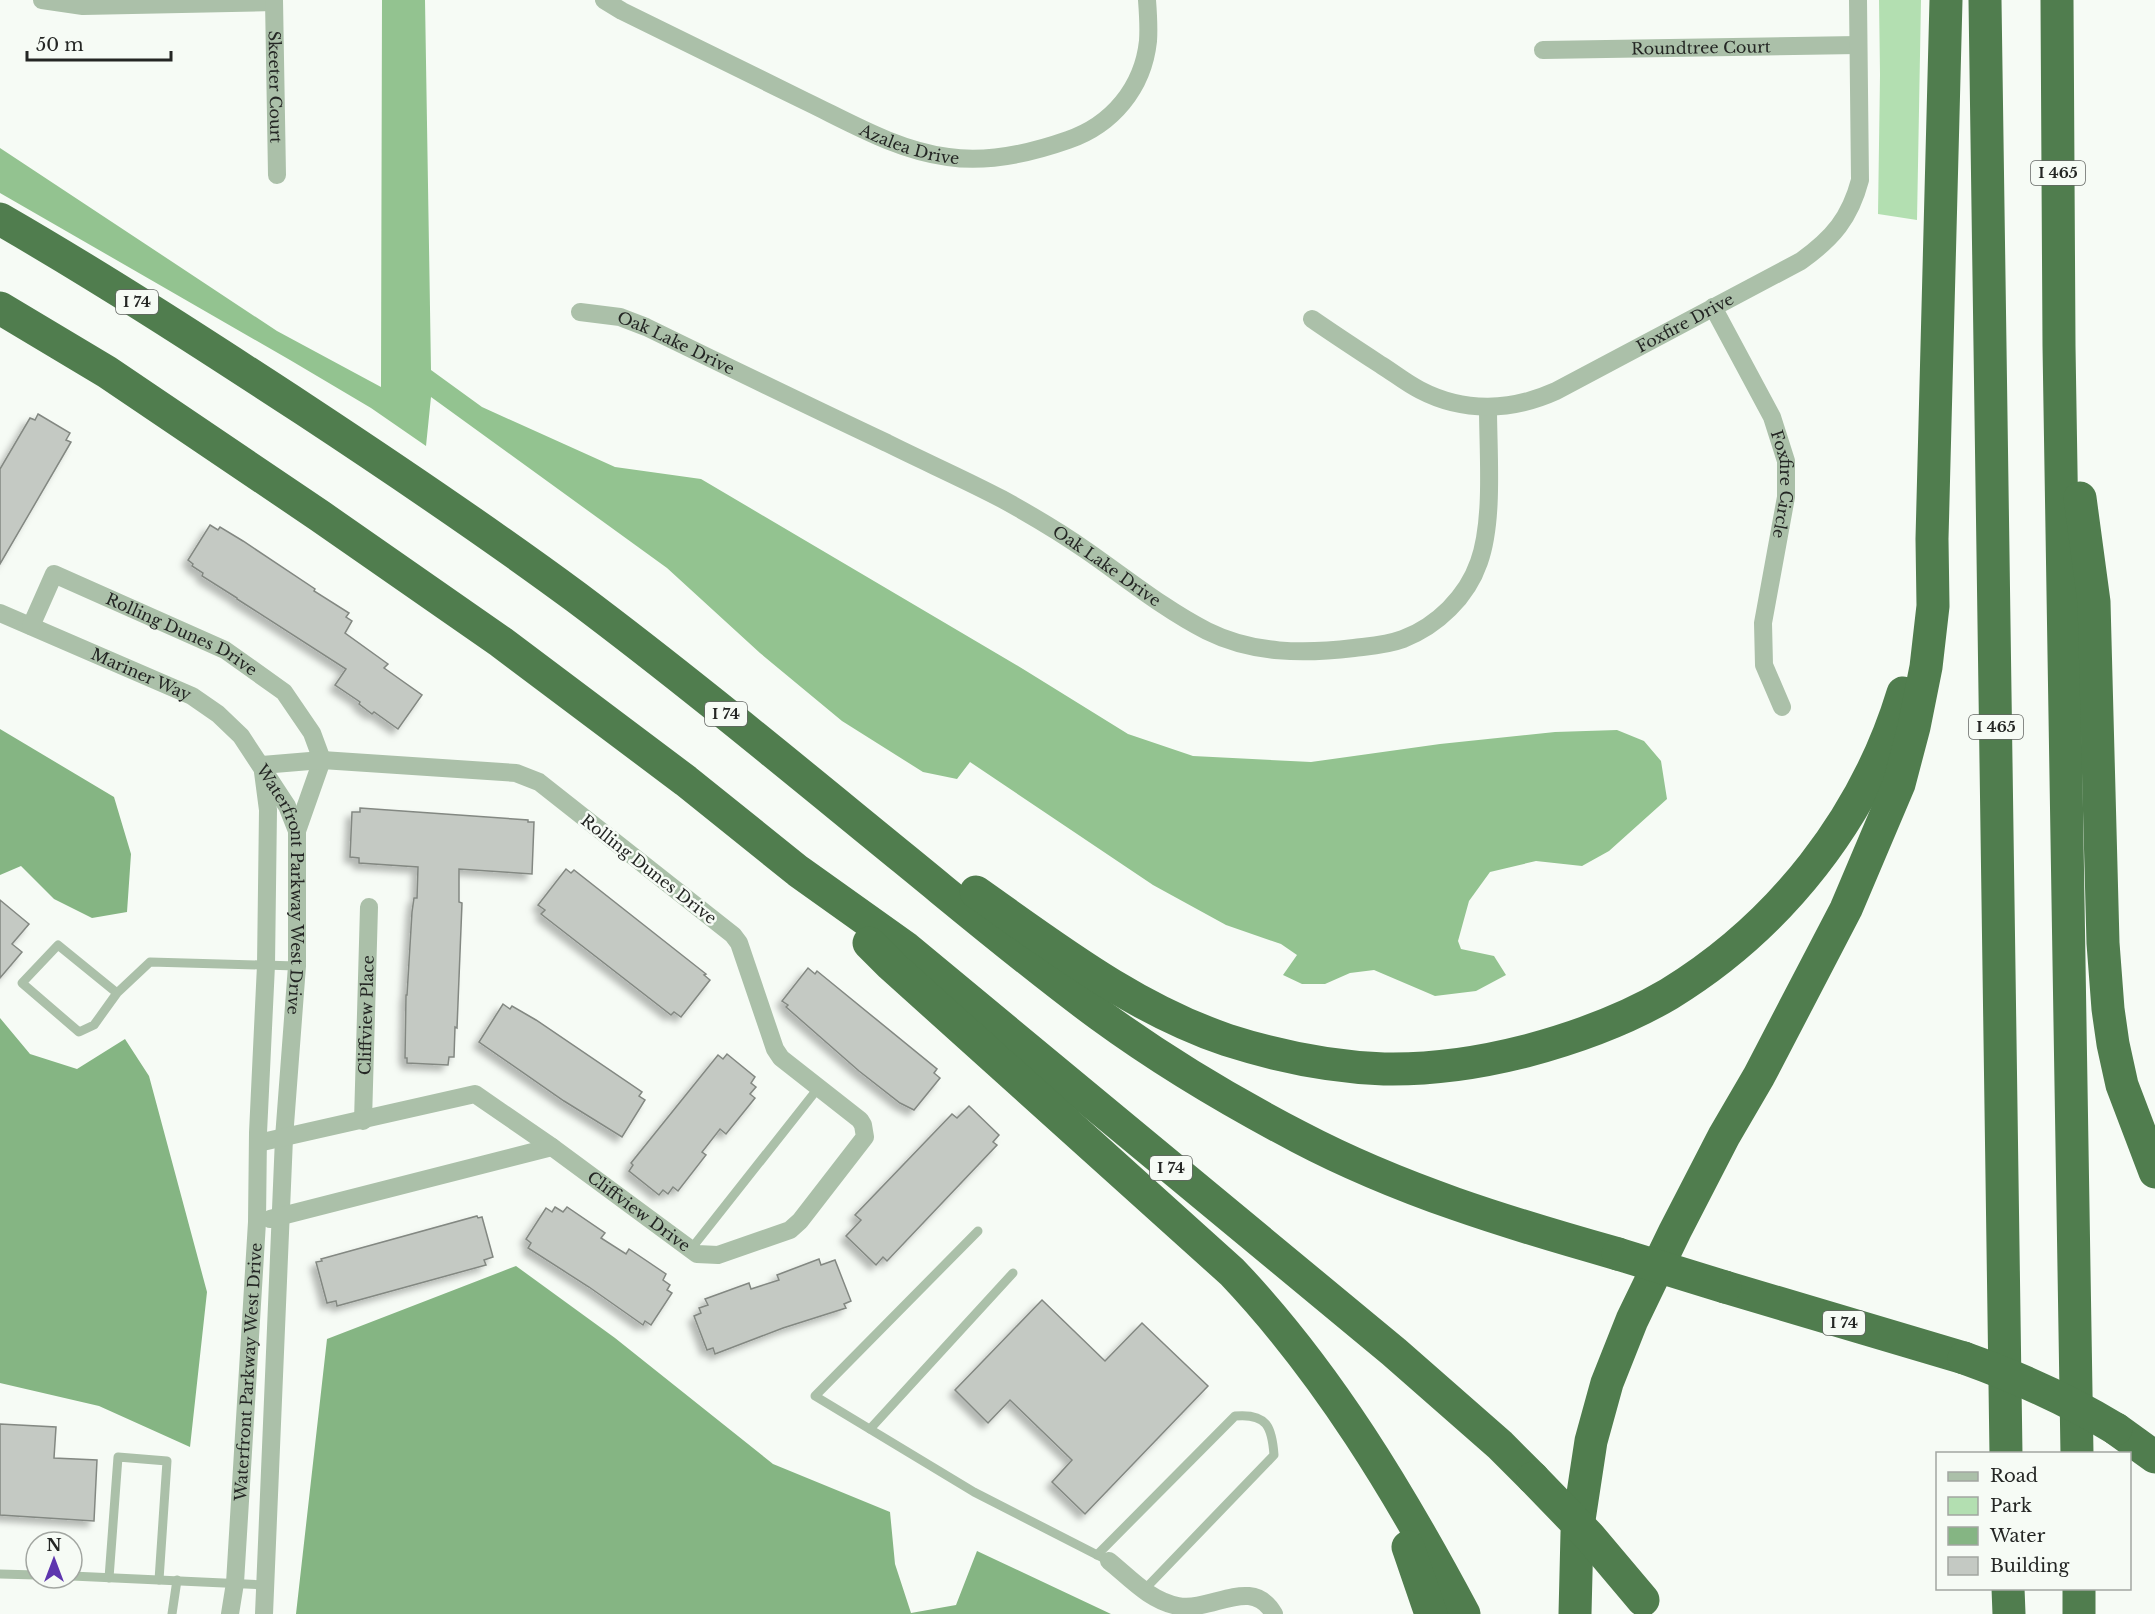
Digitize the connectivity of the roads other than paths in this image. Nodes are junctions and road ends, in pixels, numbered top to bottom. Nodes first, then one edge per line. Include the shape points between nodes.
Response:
1 (42, 0) edge
2 (604, 0) edge
3 (1147, 0) edge
4 (1857, 0) edge
5 (1946, 0) edge
6 (1985, 0) edge
7 (2057, 0) edge
8 (274, 1) edge
9 (1858, 45) junction
10 (1543, 50) dead end
11 (277, 176) dead end
12 (0, 219) edge
13 (1713, 307) junction
14 (0, 308) edge
15 (580, 312) dead end
16 (1312, 320) dead end
17 (2059, 346) junction
18 (1488, 408) junction
19 (1932, 538) junction
20 (0, 613) edge
21 (31, 626) junction
22 (1782, 707) dead end
23 (764, 744) junction
24 (322, 760) junction
25 (262, 765) junction
26 (297, 831) junction
27 (798, 871) junction
28 (369, 907) dead end
29 (266, 965) junction
30 (297, 966) junction
31 (117, 993) junction
32 (819, 1087) junction
33 (363, 1121) junction
34 (865, 1137) joint
35 (284, 1138) junction
36 (258, 1143) junction
37 (552, 1147) junction
38 (2155, 1172) edge
39 (281, 1218) junction
40 (257, 1222) junction
41 (978, 1231) dead end
42 (691, 1249) junction
43 (1013, 1273) dead end
44 (1342, 1410) junction
45 (870, 1429) junction
46 (2006, 1452) edge
47 (2077, 1452) edge
48 (2155, 1457) edge
49 (1103, 1558) junction
50 (0, 1574) edge
51 (24, 1575) edge
52 (84, 1577) edge
53 (110, 1578) junction
54 (159, 1580) junction
55 (177, 1580) junction
56 (235, 1583) junction
57 (265, 1585) junction
58 (1144, 1590) junction
59 (2008, 1590) edge
60 (2079, 1590) edge
61 (1649, 1607) edge
62 (172, 1614) edge
63 (230, 1614) edge
64 (264, 1614) edge
65 (1274, 1614) edge
66 (1431, 1614) edge
67 (1464, 1614) edge
68 (1575, 1614) edge
69 (2009, 1614) edge
70 (2079, 1614) edge

1 - 8 street via 83,6
2 - 3 street, Azalea Drive via 896,144 950,158 987,158 1024,153 1086,134 1120,107 1145,60 1149,34
4 - 9 street, Foxfire Drive
5 - 19 highway
6 - 46 highway, I 465
7 - 17 highway, I 465
8 - 11 street, Skeeter Court
9 - 10 street, Roundtree Court
9 - 13 street, Foxfire Drive via 1860,180 1852,207 1824,244 1801,261
12 - 23 highway, I 74 via 194,337 407,477 576,597
13 - 18 street, Foxfire Drive via 1550,394 1523,404
13 - 22 street, Foxfire Circle via 1772,417 1786,461 1786,497 1763,623 1764,665
14 - 27 highway, I 74 via 107,372 501,642
15 - 18 street, Oak Lake Drive via 606,314 646,327 994,495 1072,540 1194,624 1269,650 1322,652 1387,644 1428,626 1450,608 1476,571 1484,545
16 - 18 street, Foxfire Drive via 1420,390 1449,402
17 - 38 highway via 2094,602 2108,1009 2122,1085
17 - 47 highway, I 465
19 - 23 highway via 1912,664 1896,718 1835,836 1788,896 1728,952 1667,995 1588,1032 1493,1059 1418,1068 1347,1066 1228,1040 1173,1019 1086,970
19 - 68 highway via 1933,606 1926,667 1899,784 1846,909 1675,1231 1607,1383 1591,1440 1577,1533
20 - 21 street, Mariner Way
21 - 24 street, Rolling Dunes Drive via 54,574 216,646 284,692 312,733
21 - 25 street, Mariner Way via 192,696 236,730
23 - 48 highway, I 74, bridge via 1104,1018 1208,1086 1298,1137 1401,1184 1525,1228 1964,1358 2080,1407
24 - 25 street, Rolling Dunes Drive
24 - 26 street
24 - 32 street, Rolling Dunes Drive via 516,773 539,782 733,935 775,1048 787,1064
25 - 26 street, Waterfront Parkway West Drive
25 - 29 street, Waterfront Parkway West Drive via 268,810
26 - 30 street, Waterfront Parkway West Drive
27 - 44 highway via 891,964 1232,1272 1281,1325
27 - 61 highway, I 74, bridge via 906,948 1394,1352 1500,1445 1589,1536
28 - 33 street, Cliffview Place
29 - 30 lane
29 - 31 lane via 150,962
29 - 36 street, Waterfront Parkway West Drive
30 - 35 street, Waterfront Parkway West Drive
31 - 31 lane via 94,1025 79,1032 22,983 58,945
32 - 34 street, Rolling Dunes Drive via 860,1120
32 - 42 lane
33 - 35 street, Cliffview Drive
33 - 37 street, Cliffview Drive via 475,1094
34 - 42 street, Cliffview Drive via 790,1230 718,1255 696,1254
35 - 36 street, Cliffview Drive
35 - 39 street, Waterfront Parkway West Drive
36 - 40 street, Waterfront Parkway West Drive
37 - 39 street
37 - 42 street, Cliffview Drive
39 - 40 street
39 - 57 street, Waterfront Parkway West Drive
40 - 56 street, Waterfront Parkway West Drive
41 - 45 lane via 815,1396
43 - 45 lane
44 - 66 highway via 1404,1537
44 - 67 highway via 1402,1503
45 - 49 lane via 974,1492
49 - 58 street
49 - 58 lane via 1235,1416 1249,1414 1263,1422 1272,1431 1274,1455
50 - 51 lane
52 - 53 lane
53 - 54 lane
53 - 54 lane via 118,1457 167,1461
54 - 55 lane
55 - 56 lane
55 - 62 lane
56 - 57 lane
56 - 63 street, Waterfront Parkway West Drive
57 - 64 street, Waterfront Parkway West Drive
58 - 65 street via 1179,1606 1257,1596
59 - 69 highway
60 - 70 highway

